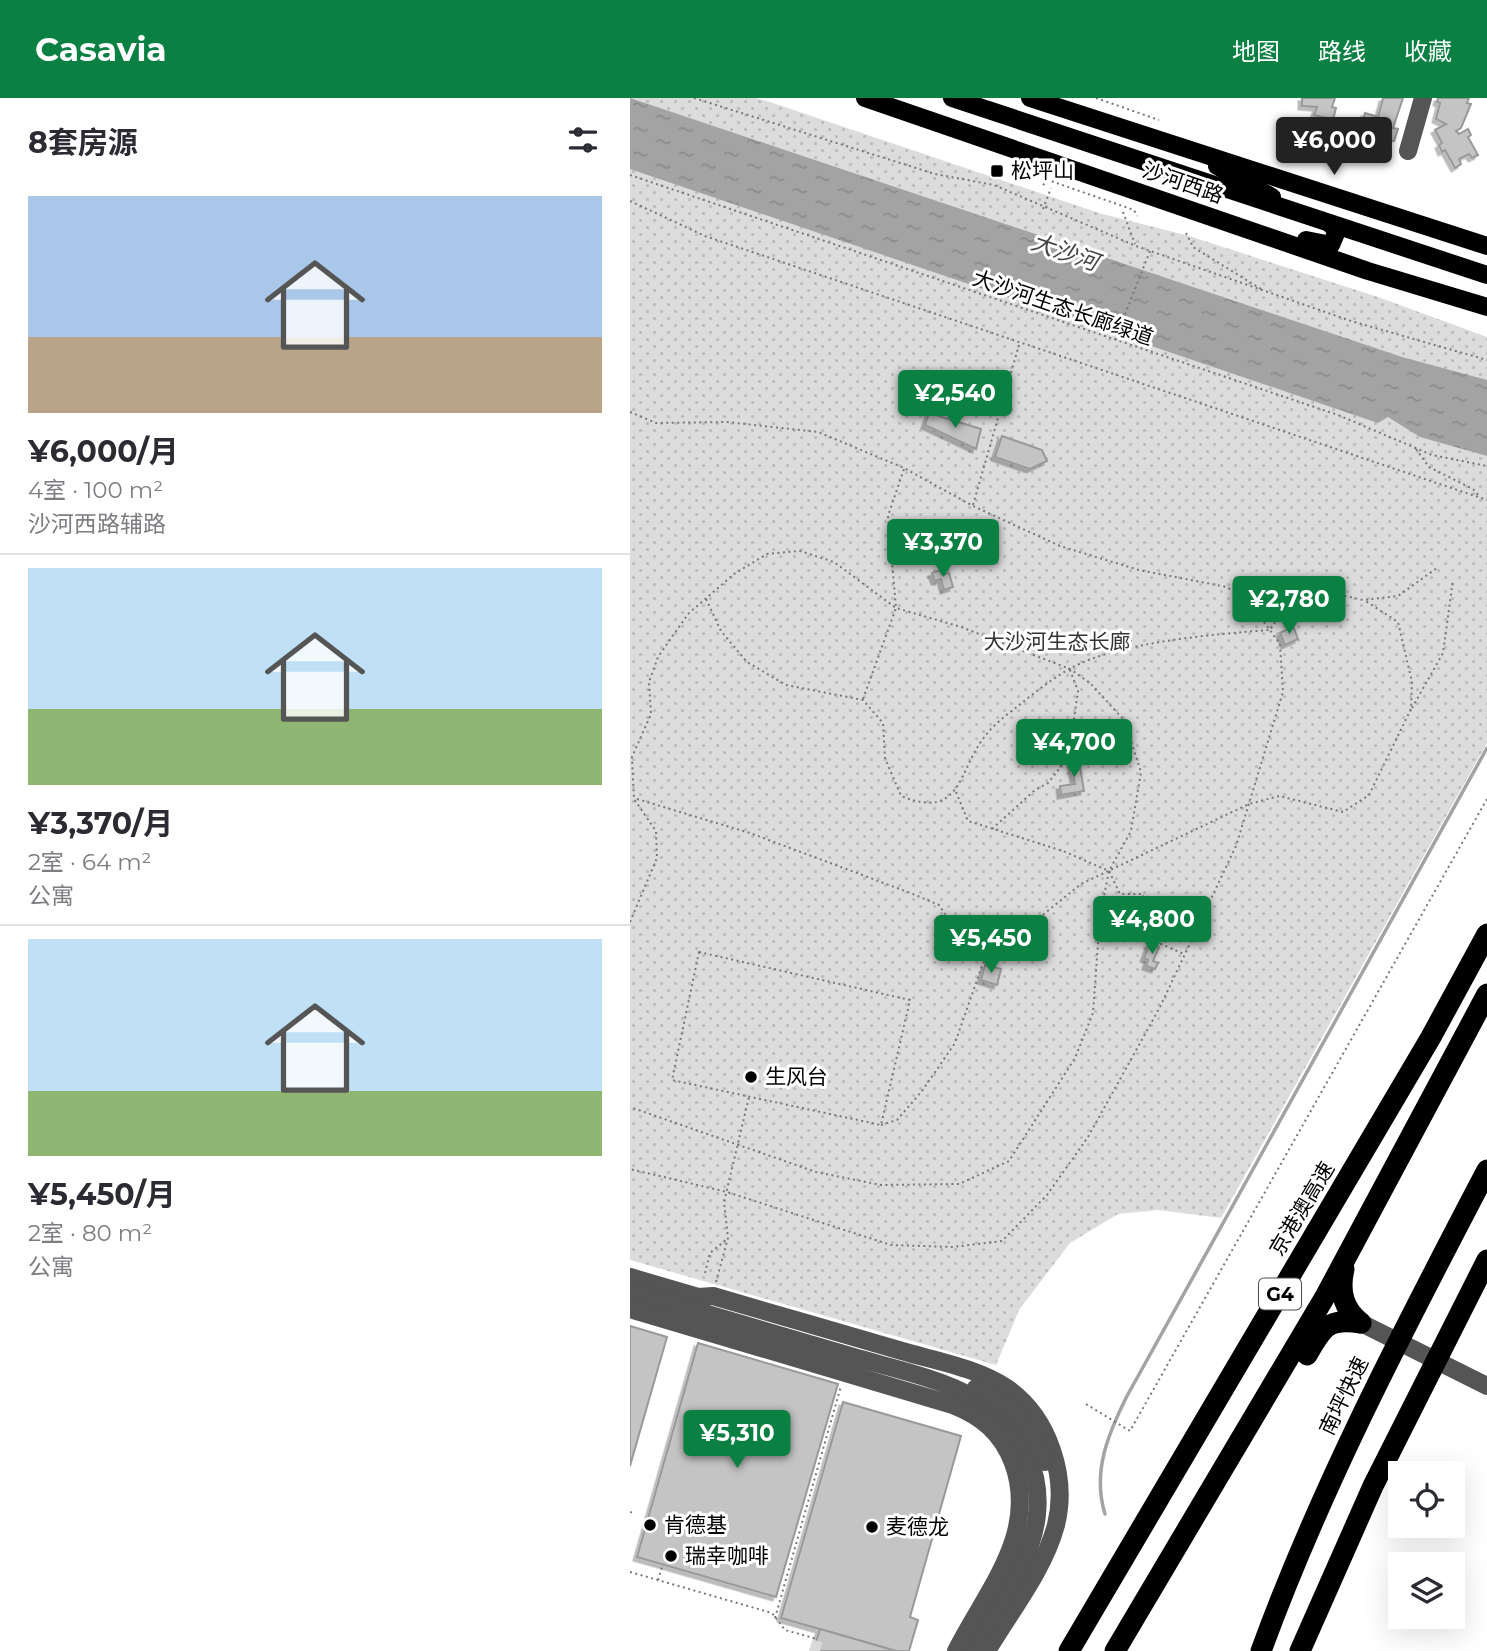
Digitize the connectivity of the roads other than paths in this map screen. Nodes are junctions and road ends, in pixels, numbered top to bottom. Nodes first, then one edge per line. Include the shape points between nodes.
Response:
1 (865, 98) edge
2 (952, 98) edge
3 (1030, 98) edge
4 (1423, 98) edge
5 (1059, 103) edge
6 (1170, 142) junction
7 (1408, 151) dead end
8 (1198, 212) junction
9 (1305, 215) junction
10 (1329, 223) junction
11 (1487, 246) edge
12 (1487, 275) edge
13 (1487, 307) edge
14 (1487, 934) edge
15 (1487, 994) edge
16 (1487, 1158) edge
17 (1487, 1170) edge
18 (1346, 1259) junction
19 (1487, 1259) edge
20 (1487, 1269) edge
21 (630, 1277) edge
22 (630, 1291) edge
23 (1417, 1305) junction
24 (630, 1309) edge
25 (1361, 1323) junction
26 (1453, 1327) junction
27 (925, 1378) junction
28 (1487, 1386) edge
29 (1059, 1506) junction
30 (956, 1651) edge
31 (968, 1651) edge
32 (987, 1651) edge
33 (1069, 1651) edge
34 (1115, 1651) edge
35 (1130, 1651) edge
36 (1261, 1651) edge
37 (1300, 1651) edge

1 - 8 main road, 沙河西路
2 - 9 main road, 沙河西路
3 - 5 main road
4 - 7 lane
5 - 6 main road
6 - 9 main road
6 - 11 main road
8 - 10 main road via 1246,219 1324,246 1337,235 1336,227
8 - 13 main road, 沙河西路
9 - 10 main road, 沙河西路
10 - 12 main road, 沙河西路
14 - 33 highway, 京港澳高速 / G4 via 1432,1037
15 - 18 highway, G4
16 - 23 highway
17 - 23 highway, 南坪快速
18 - 25 highway via 1343,1297 1346,1309
18 - 34 highway, G4
19 - 26 highway
20 - 26 highway
21 - 29 lane via 816,1326 979,1375 1008,1389 1033,1413 1051,1448 1057,1465
22 - 27 lane
23 - 36 highway, 南坪快速 via 1303,1540
24 - 30 lane via 970,1412 995,1431 1017,1474 1021,1512 1011,1552
25 - 28 lane
25 - 35 highway via 1334,1321 1318,1336
26 - 37 highway via 1352,1530
27 - 29 lane via 969,1385 1009,1408 1040,1451
27 - 31 lane via 996,1412 1021,1442 1038,1495 1033,1535
29 - 32 lane via 1047,1548

